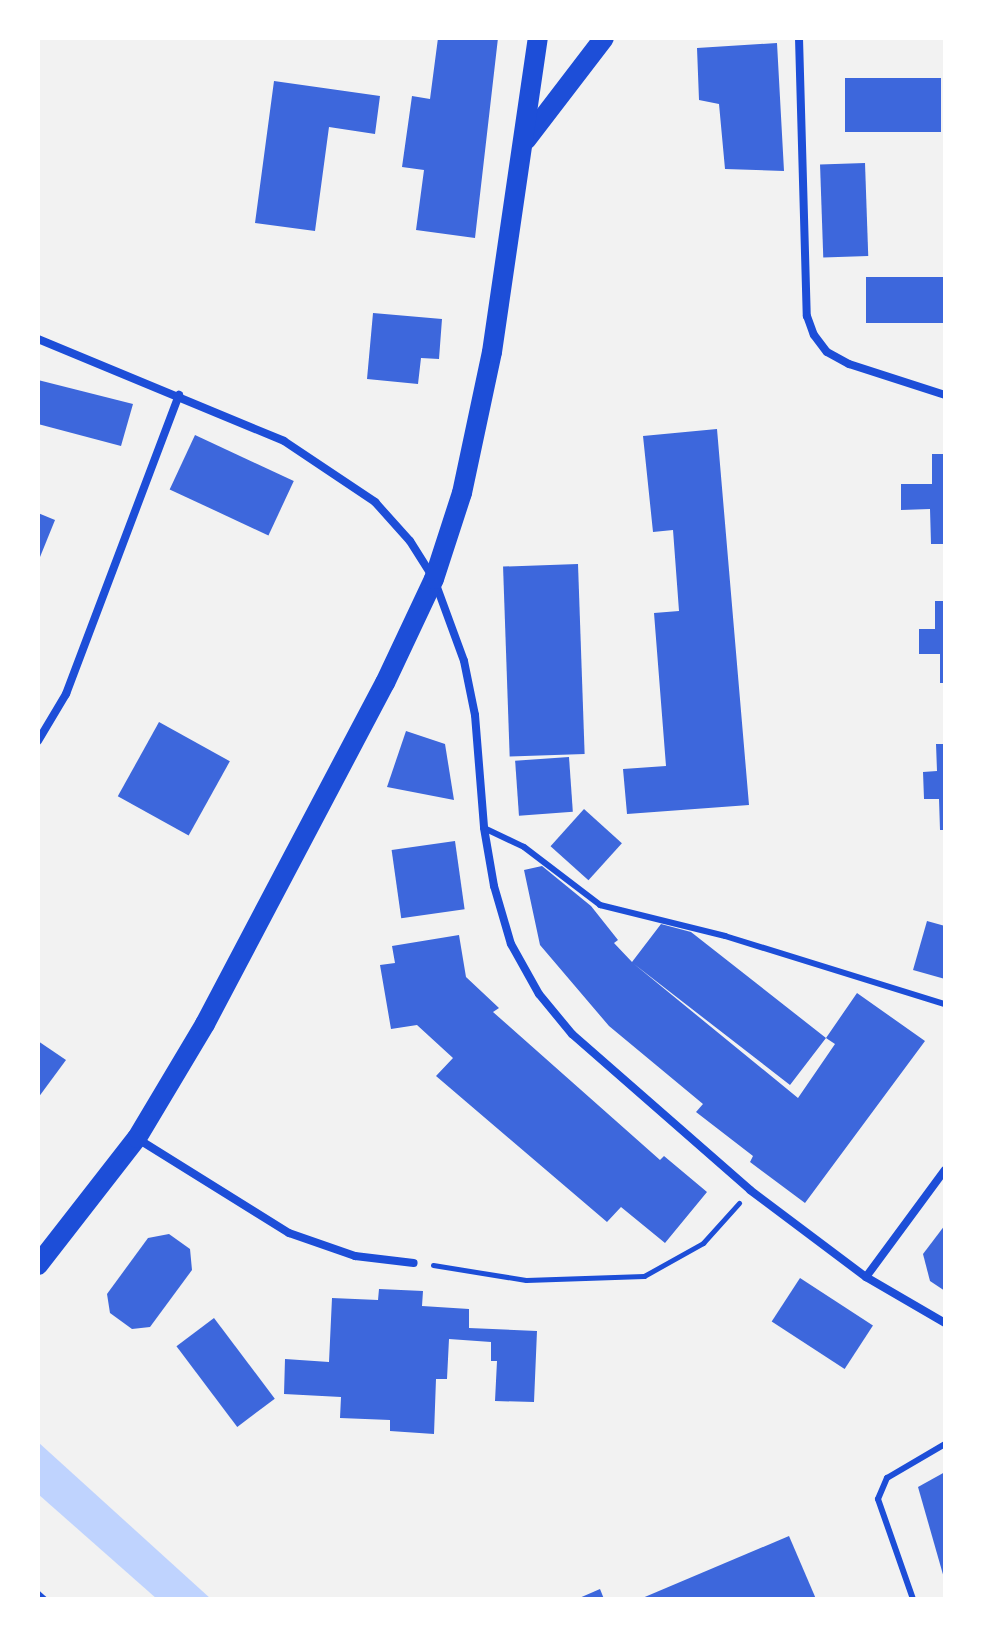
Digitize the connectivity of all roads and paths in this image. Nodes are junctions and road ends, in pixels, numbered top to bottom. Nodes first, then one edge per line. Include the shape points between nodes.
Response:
1 (538, 38) edge
2 (604, 38) edge
3 (799, 38) edge
4 (523, 143) junction
5 (38, 339) edge
6 (179, 395) junction
7 (945, 395) edge
8 (434, 579) junction
9 (38, 741) edge
10 (484, 828) junction
11 (945, 1004) edge
12 (137, 1138) junction
13 (945, 1170) edge
14 (750, 1190) junction
15 (414, 1263) joint
16 (38, 1265) edge
17 (866, 1277) junction
18 (945, 1323) edge
19 (945, 1444) edge
20 (38, 1593) edge
21 (45, 1599) edge
22 (913, 1599) edge

1 - 4 main road
2 - 4 main road
3 - 7 street via 807,316 814,335 827,352 849,364
4 - 8 main road via 476,434
5 - 6 street
6 - 8 street via 327,466 375,502 410,541
6 - 9 street via 66,694
8 - 10 street via 464,661 475,715
8 - 12 main road via 385,683 205,1024
10 - 11 lane via 524,847 600,905 725,936
10 - 14 street via 511,944 539,994 572,1034
12 - 15 street via 289,1233 355,1256
12 - 16 main road
13 - 17 street
14 - 15 path via 703,1243 644,1276 526,1280
14 - 17 street
17 - 18 street
19 - 22 lane via 887,1478 878,1499
20 - 21 path

